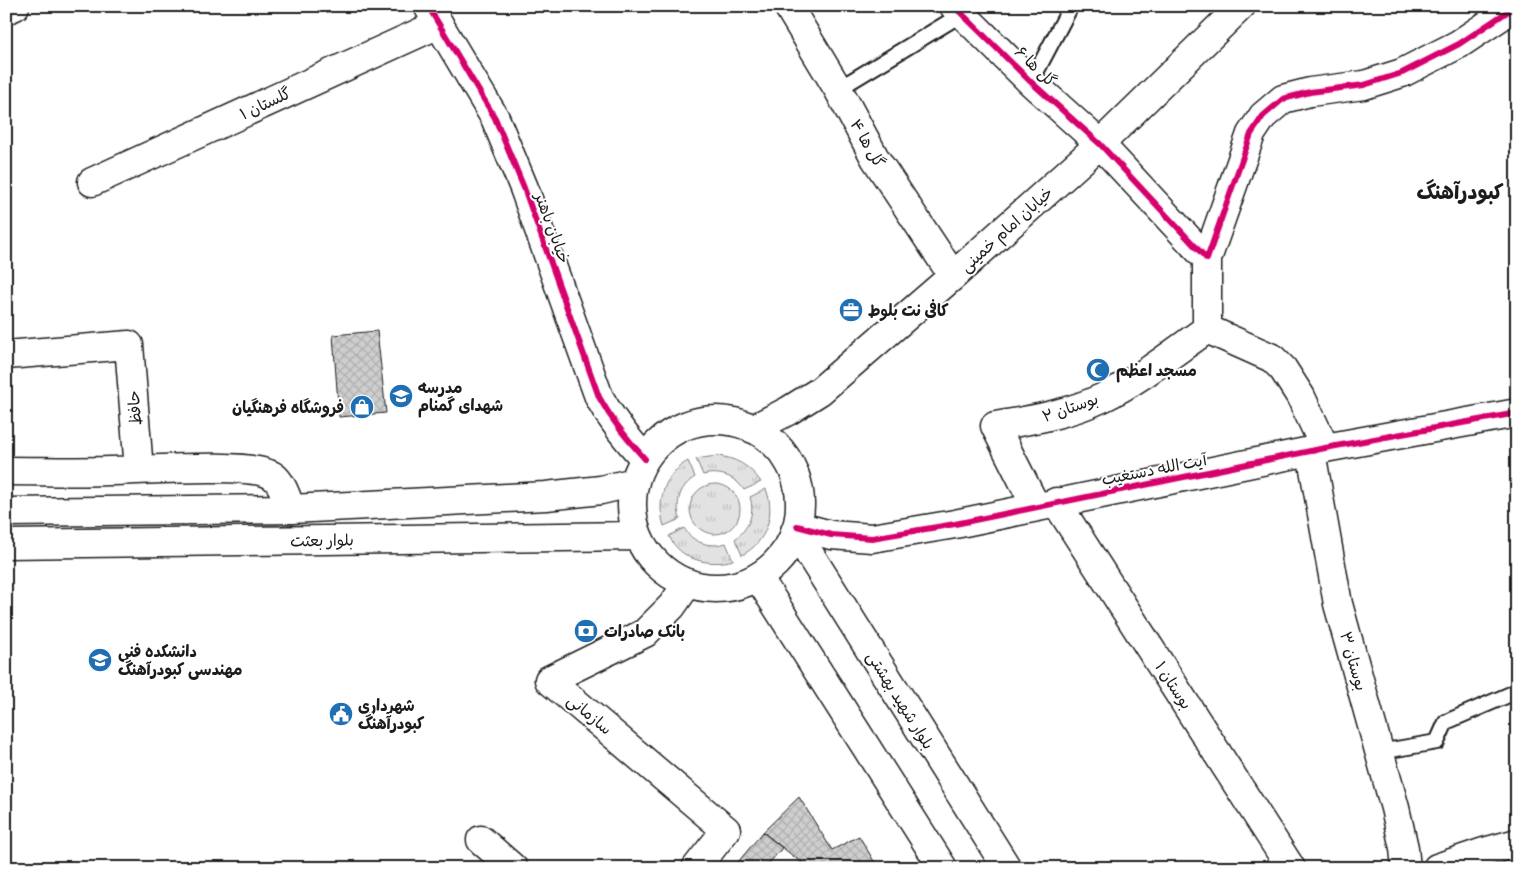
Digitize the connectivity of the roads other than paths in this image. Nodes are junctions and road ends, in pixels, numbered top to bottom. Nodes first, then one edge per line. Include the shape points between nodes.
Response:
1 (15, 6) edge
2 (788, 6) edge
3 (1071, 6) edge
4 (1242, 6) edge
5 (1516, 6) edge
6 (6, 10) edge
7 (958, 10) edge
8 (434, 15) edge
9 (1031, 82) junction
10 (838, 89) junction
11 (1100, 144) junction
12 (92, 182) dead end
13 (1206, 260) junction
14 (953, 276) junction
15 (1207, 329) junction
16 (6, 355) edge
17 (1517, 413) edge
18 (753, 429) junction
19 (1318, 450) junction
20 (138, 470) junction
21 (6, 471) edge
22 (640, 471) junction
23 (1046, 505) junction
24 (291, 509) junction
25 (6, 512) edge
26 (796, 529) junction
27 (638, 536) junction
28 (6, 544) edge
29 (758, 577) junction
30 (688, 583) junction
31 (1513, 693) dead end
32 (1379, 752) junction
33 (481, 840) dead end
34 (1517, 843) edge
35 (513, 868) edge
36 (696, 868) edge
37 (944, 868) edge
38 (1007, 868) edge
39 (1291, 868) edge
40 (1406, 868) edge
41 (1437, 868) edge

1 - 6 street
2 - 10 street, گل ها ۴
3 - 9 lane
4 - 11 street, خیابان امام خمینی
5 - 13 street via 1460,44 1402,73 1364,84 1284,98 1263,116 1251,134
7 - 9 street, گل ها ۶
7 - 10 lane
8 - 12 street, گلستان ۱
8 - 22 street, خیابان باهنر via 495,118 524,188 599,397 624,436
9 - 11 street, گل ها ۶
10 - 14 street, گل ها ۴ via 876,158
11 - 13 street, گل ها ۶
11 - 14 street, خیابان امام خمینی
13 - 15 street
14 - 18 street, خیابان امام خمینی via 820,390
15 - 19 street, بوستان ۳ via 1272,358 1301,397
15 - 23 street, بوستان ۲ via 1102,398 1038,419 995,426
16 - 20 street, حافظ via 129,345
17 - 19 street, آیت الله دستغیب
18 - 22 street via 729,422 691,424 660,442
18 - 26 street via 773,443 793,472 800,508
19 - 23 street, آیت الله دستغیب
19 - 32 street, بوستان ۳ via 1338,604
20 - 21 street
20 - 24 street via 219,468 264,471 278,480
22 - 24 street, بلوار بعثت via 601,490 546,496
22 - 27 street via 632,504
23 - 26 street, آیت الله دستغیب via 872,538
23 - 39 street, بوستان ۱
24 - 25 street, بلوار بعثت
26 - 29 street via 786,550
26 - 38 street, بلوار شهید بهشتی
27 - 28 street, بلوار بعثت
27 - 30 street via 653,560
29 - 30 street via 732,586 710,588
29 - 37 street
30 - 36 street, سازمانی via 672,606 645,633 549,680 726,830
31 - 32 lane via 1446,722 1437,742
32 - 40 street, بوستان ۳ via 1404,848
33 - 35 street
34 - 41 street

